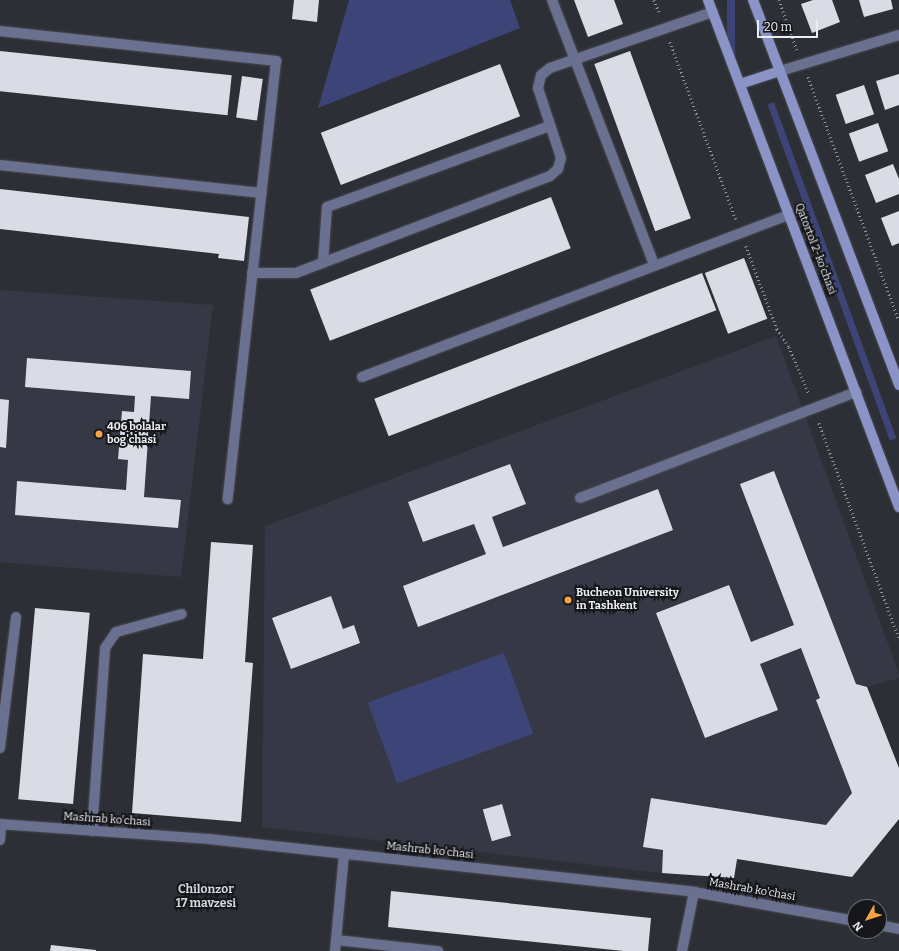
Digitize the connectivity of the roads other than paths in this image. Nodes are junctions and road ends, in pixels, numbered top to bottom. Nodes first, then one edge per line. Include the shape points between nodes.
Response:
1 (552, 0) edge
2 (708, 0) edge
3 (753, 0) edge
4 (713, 12) junction
5 (0, 31) edge
6 (899, 36) edge
7 (576, 59) junction
8 (780, 71) junction
9 (740, 84) junction
10 (550, 126) junction
11 (0, 165) edge
12 (262, 192) junction
13 (789, 214) junction
14 (323, 263) junction
15 (654, 265) junction
16 (252, 273) junction
17 (362, 377) dead end
18 (899, 385) edge
19 (856, 392) junction
20 (228, 498) dead end
21 (580, 498) dead end
22 (899, 507) edge
23 (182, 614) dead end
24 (16, 617) dead end
25 (0, 748) edge
26 (1, 824) edge
27 (92, 831) junction
28 (0, 840) edge
29 (344, 854) junction
30 (694, 892) junction
31 (847, 920) edge
32 (887, 927) edge
33 (899, 929) edge
34 (336, 940) junction
35 (335, 951) edge
36 (438, 951) edge
37 (682, 951) edge

1 - 7 street
2 - 4 main road, Qatortol 2-ko'chasi
3 - 8 main road
4 - 7 street
4 - 9 main road, Qatortol 2-ko'chasi
5 - 12 street via 276,61
6 - 8 street
7 - 10 street via 550,68 538,81
7 - 15 street
8 - 9 main road
8 - 18 main road
9 - 13 main road, Qatortol 2-ko'chasi
10 - 14 street via 327,207
10 - 14 street via 561,158 558,169 550,176
11 - 12 street
12 - 16 street
13 - 15 street
13 - 19 main road, Qatortol 2-ko'chasi
14 - 16 street via 296,273
15 - 17 street
16 - 20 street
19 - 21 street
19 - 22 main road, Qatortol 2-ko'chasi
23 - 27 street via 116,632 105,648
24 - 25 street
26 - 27 street, Mashrab ko'chasi
26 - 28 street
27 - 29 street, Mashrab ko'chasi via 208,839
29 - 30 street, Mashrab ko'chasi
29 - 34 street
30 - 31 street, Mashrab ko'chasi
30 - 37 street
32 - 33 street
34 - 35 street
34 - 36 street

